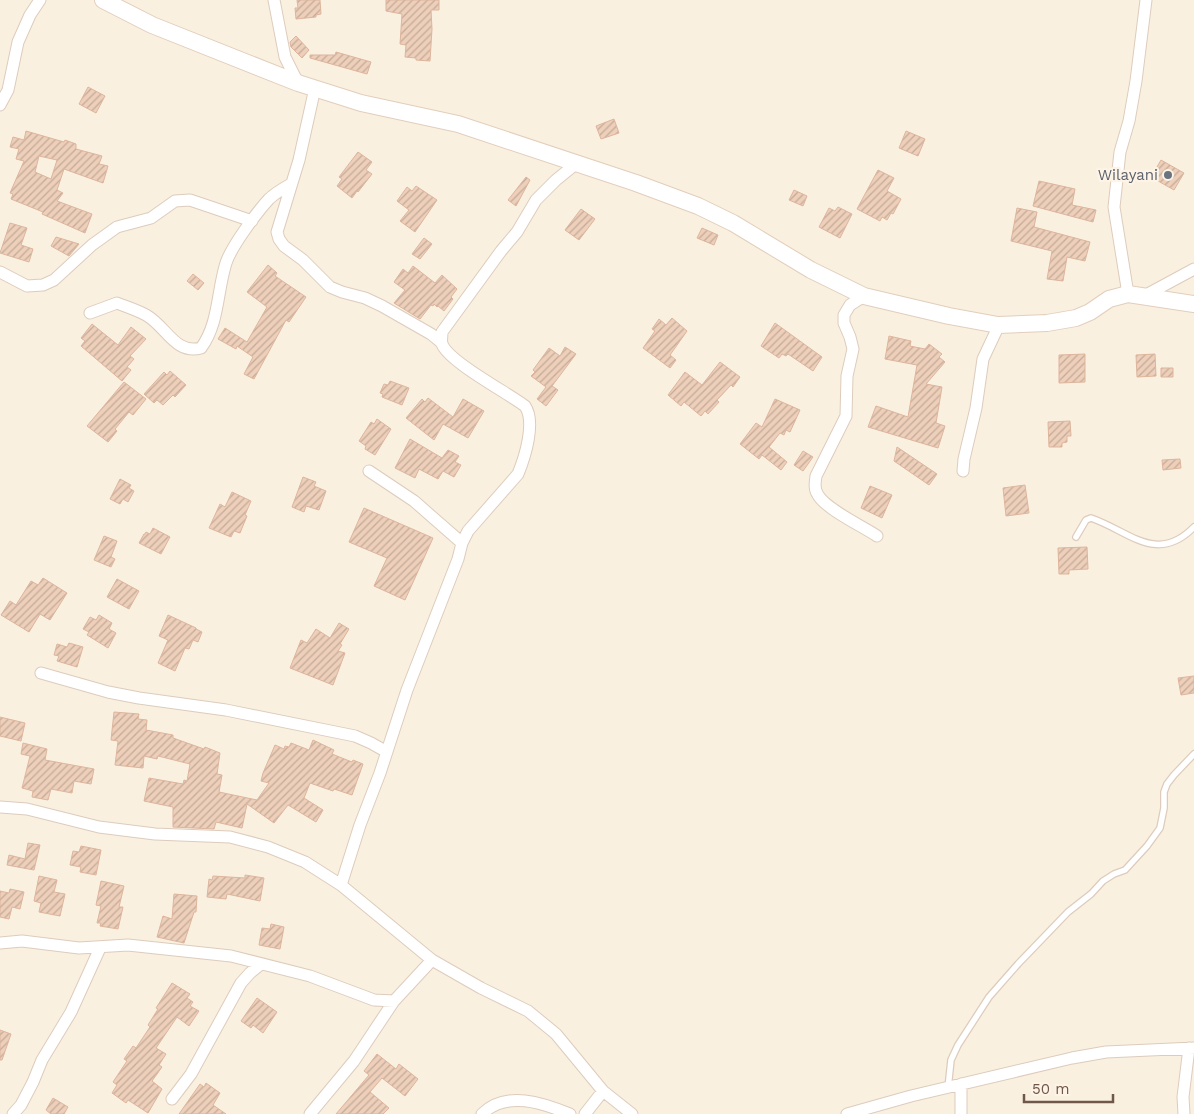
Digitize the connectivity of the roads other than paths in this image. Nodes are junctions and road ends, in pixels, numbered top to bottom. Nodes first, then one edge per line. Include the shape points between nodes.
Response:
1 (40, 0) edge
2 (103, 0) edge
3 (274, 0) edge
4 (1146, 0) edge
5 (298, 82) junction
6 (315, 88) junction
7 (0, 106) edge
8 (577, 164) junction
9 (291, 184) junction
10 (252, 221) junction
11 (1194, 269) edge
12 (0, 272) edge
13 (1136, 295) junction
14 (864, 296) junction
15 (1194, 304) edge
16 (90, 313) dead end
17 (999, 325) junction
18 (442, 343) junction
19 (369, 471) dead end
20 (963, 472) dead end
21 (1194, 527) edge
22 (877, 536) dead end
23 (1076, 537) dead end
24 (462, 543) junction
25 (41, 673) dead end
26 (387, 752) junction
27 (1194, 754) edge
28 (0, 807) edge
29 (342, 886) junction
30 (0, 943) edge
31 (100, 948) junction
32 (432, 960) junction
33 (261, 964) junction
34 (394, 1001) junction
35 (1192, 1048) edge
36 (961, 1084) junction
37 (948, 1088) junction
38 (603, 1091) junction
39 (172, 1099) dead end
40 (14, 1114) edge
41 (310, 1114) edge
42 (482, 1114) edge
43 (570, 1114) edge
44 (585, 1114) edge
45 (632, 1114) edge
46 (846, 1114) edge
47 (961, 1114) edge
48 (1184, 1114) edge

1 - 7 street via 18,42 8,90
2 - 5 street via 152,25
3 - 5 street via 286,57
4 - 13 street via 1114,207
5 - 6 street
6 - 8 street via 361,103 458,124
6 - 9 street
8 - 14 street via 698,206
8 - 18 street via 536,200 517,232 442,332
9 - 10 street via 270,197
9 - 18 street via 277,232 284,246 330,286 382,306
10 - 12 street via 190,200 175,201 151,218 117,227 54,280 43,285 27,286
10 - 16 street via 226,262 213,323 201,348 187,350 147,315 117,303
11 - 13 street
13 - 15 street
13 - 17 street via 1109,299 1076,318
14 - 17 street
14 - 22 street via 844,315 853,349 847,376 846,416 814,486 818,496 829,507
17 - 20 street via 983,359
18 - 24 street via 476,374 530,412 531,422 518,474 468,531
19 - 24 street via 414,501
21 - 23 lane via 1182,538 1157,544 1143,542 1091,518 1086,520
24 - 26 street
25 - 26 street via 108,692 226,710 355,736
26 - 29 street
27 - 37 lane via 1167,784 1160,828 1147,846 1125,870 1103,881 1068,912 989,997 951,1060
28 - 29 street via 27,809 99,827 155,834 230,837 268,847 304,862
29 - 32 street
30 - 31 street via 22,941
31 - 33 street via 128,945 199,952
31 - 40 street via 71,1012
32 - 34 street
32 - 38 street via 528,1011 556,1034
33 - 34 street via 310,976 374,1000
33 - 39 street via 241,983 191,1074
34 - 41 street via 354,1061
35 - 36 street via 1106,1052
35 - 48 street via 1183,1097
36 - 37 street
36 - 47 street
37 - 46 street
38 - 44 street
38 - 45 street
42 - 43 street via 504,1101 530,1101

